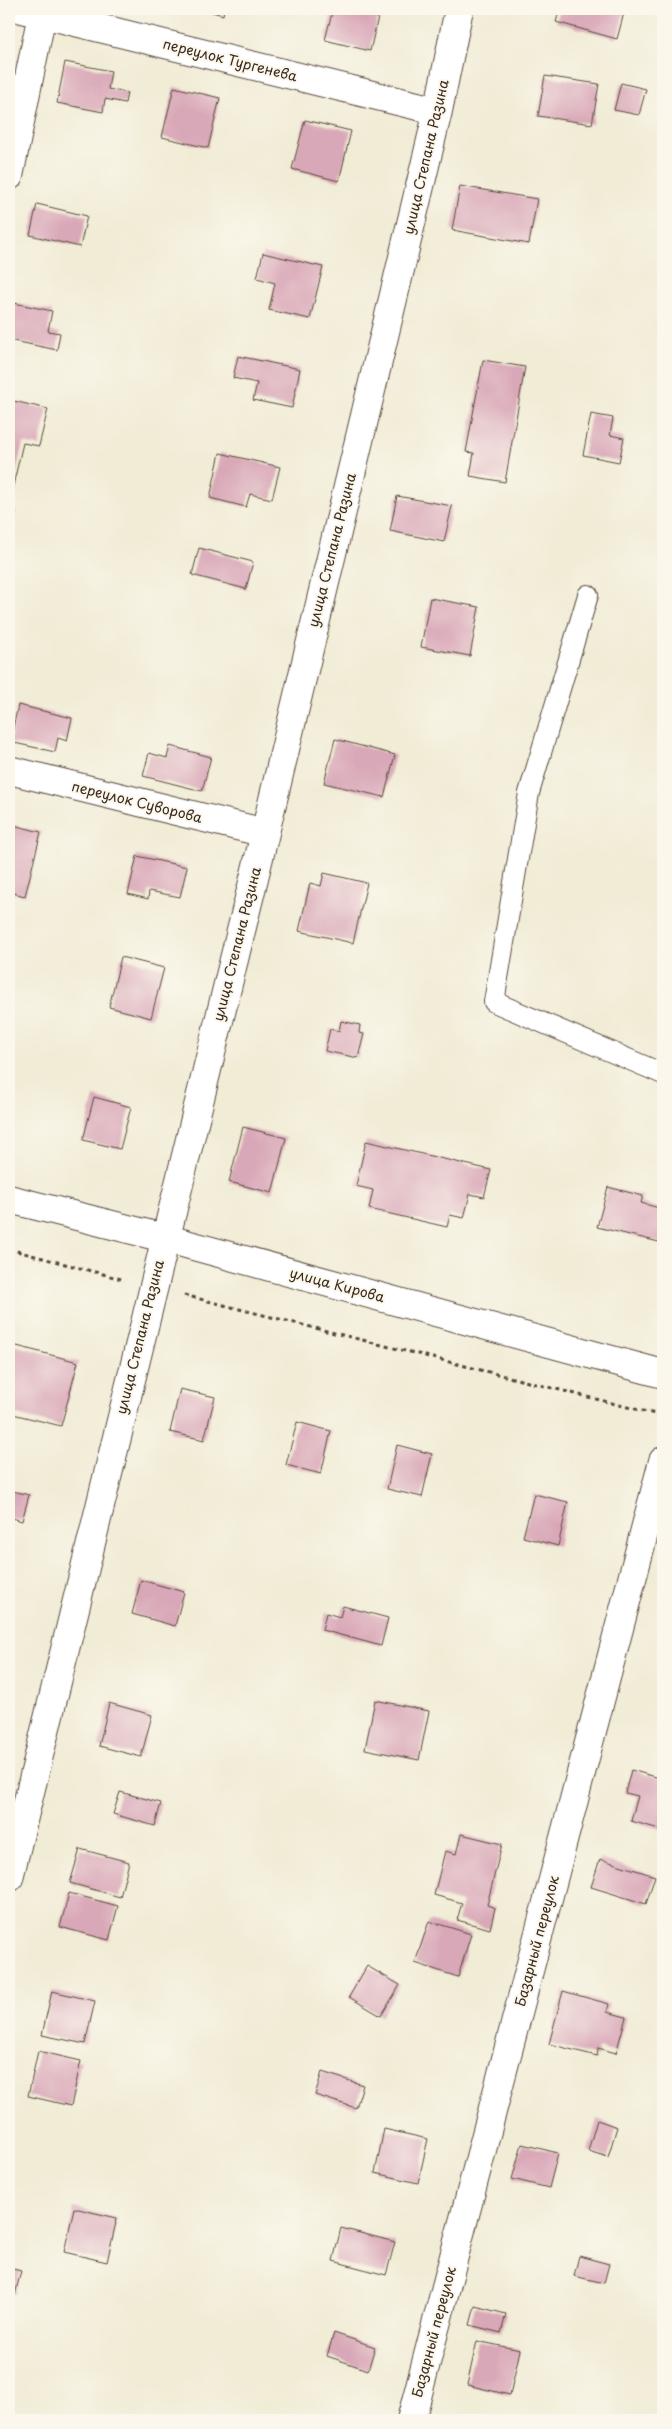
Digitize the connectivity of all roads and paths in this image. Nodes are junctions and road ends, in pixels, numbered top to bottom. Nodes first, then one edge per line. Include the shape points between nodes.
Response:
1 (459, 9) edge
2 (32, 11) edge
3 (438, 111) junction
4 (9, 176) edge
5 (588, 595) dead end
6 (9, 770) edge
7 (265, 833) junction
8 (663, 1074) edge
9 (9, 1200) edge
10 (164, 1238) junction
11 (9, 1249) edge
12 (152, 1287) junction
13 (663, 1374) edge
14 (663, 1416) edge
15 (663, 1461) edge
16 (9, 1878) edge
17 (411, 2420) edge

1 - 3 street, улица Степана Разина
2 - 3 street, переулок Тургенева
2 - 4 street
3 - 7 street, улица Степана Разина
5 - 8 lane via 530,793 494,1002
6 - 7 street, переулок Суворова
7 - 10 street, улица Степана Разина
9 - 10 street, улица Кирова
10 - 12 street, улица Степана Разина
10 - 13 street, улица Кирова
11 - 12 path
12 - 14 path
12 - 16 street, улица Степана Разина
15 - 17 street, Базарный переулок

